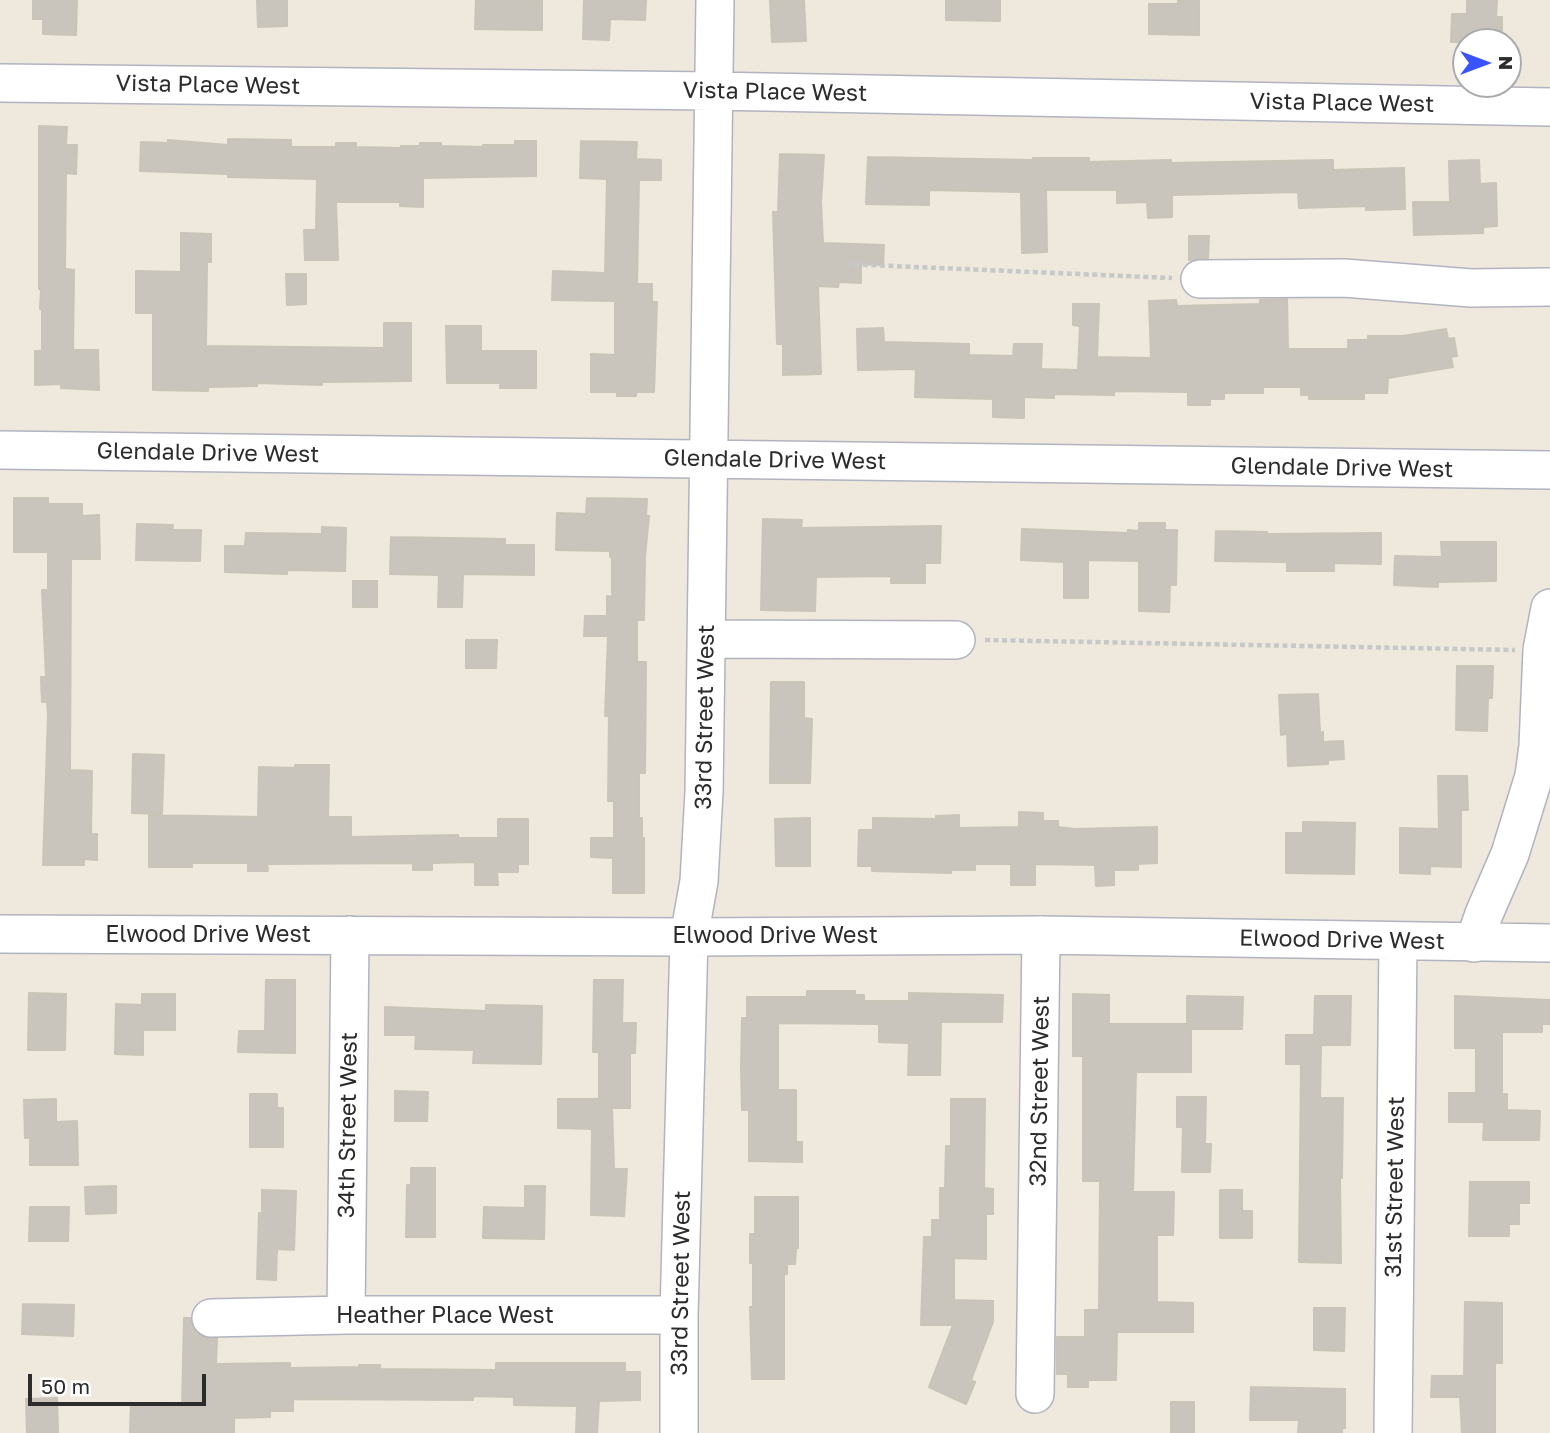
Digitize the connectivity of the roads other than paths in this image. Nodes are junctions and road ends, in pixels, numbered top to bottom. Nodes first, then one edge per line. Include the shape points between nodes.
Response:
1 (715, 0) edge
2 (0, 83) edge
3 (712, 91) junction
4 (1550, 107) edge
5 (1200, 279) road end
6 (1550, 287) edge
7 (0, 450) edge
8 (708, 459) junction
9 (1550, 470) edge
10 (1550, 608) edge
11 (707, 639) junction
12 (956, 640) road end
13 (0, 934) edge
14 (350, 935) junction
15 (1041, 935) junction
16 (689, 937) junction
17 (1398, 941) junction
18 (1474, 943) junction
19 (1550, 943) edge
20 (346, 1315) junction
21 (679, 1315) junction
22 (211, 1318) dead end
23 (1035, 1394) dead end
24 (679, 1433) edge
25 (1393, 1433) edge

1 - 3 street, 33rd Street West
2 - 3 street, Vista Place West
3 - 4 street, Vista Place West
3 - 8 street, 33rd Street West
5 - 6 street via 1344,278 1471,288
7 - 8 street, Glendale Drive West
8 - 9 street, Glendale Drive West
8 - 11 street, 33rd Street West
10 - 18 street via 1542,650 1534,776 1510,854
11 - 12 street
11 - 16 street, 33rd Street West via 699,881
13 - 14 street, Elwood Drive West
14 - 16 street, Elwood Drive West
14 - 20 street, 34th Street West
15 - 16 street, Elwood Drive West
15 - 17 street, Elwood Drive West
15 - 23 street, 32nd Street West
16 - 21 street, 33rd Street West
17 - 18 street, Elwood Drive West
17 - 25 street, 31st Street West
18 - 19 street, Elwood Drive West
20 - 21 street, Heather Place West
20 - 22 street, Heather Place West
21 - 24 street, 33rd Street West

